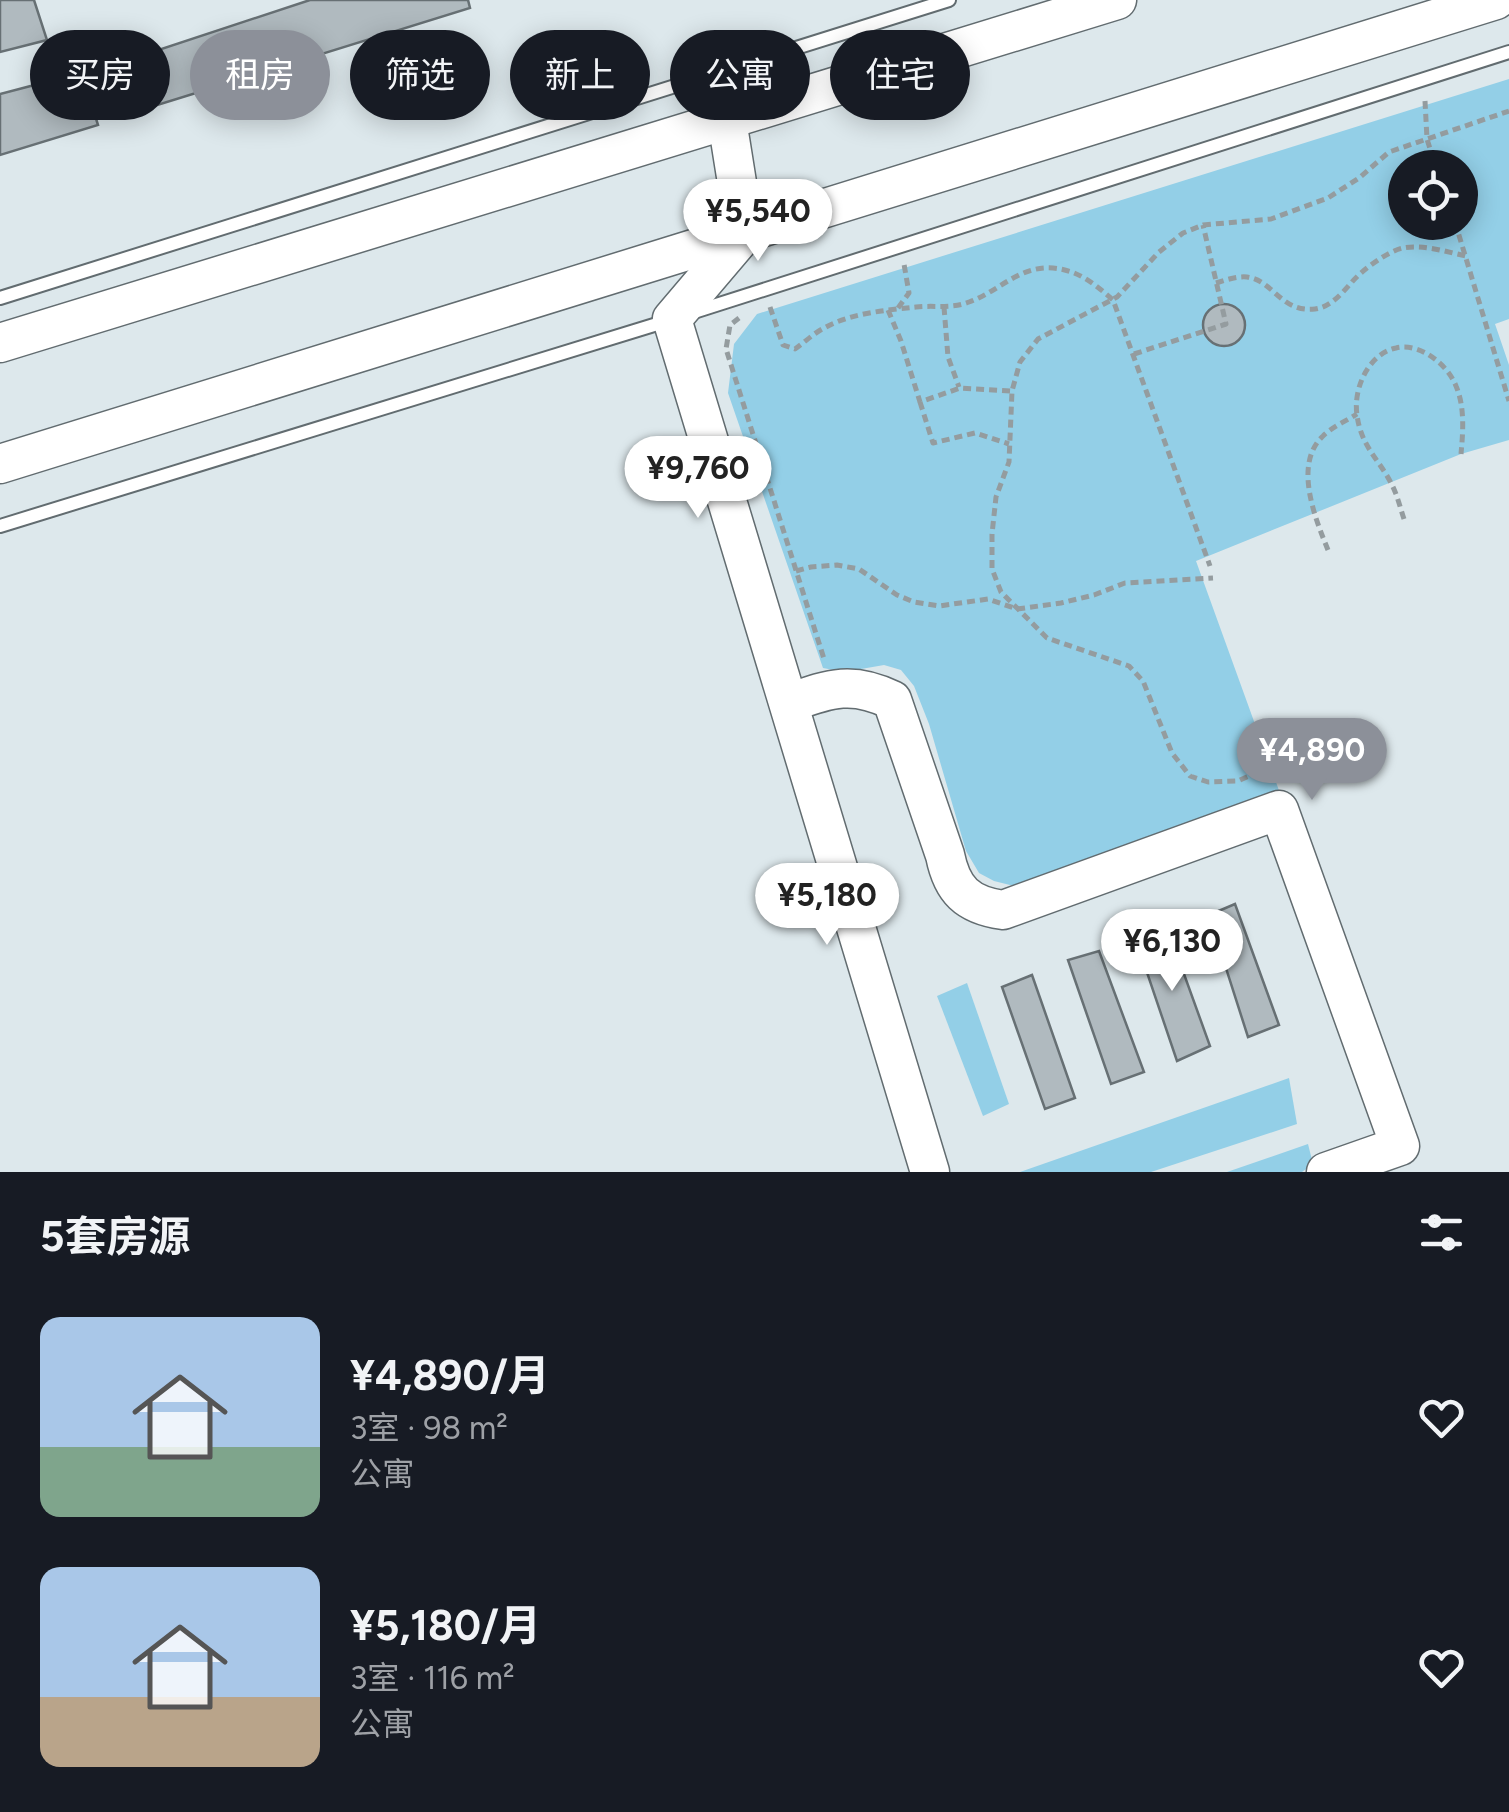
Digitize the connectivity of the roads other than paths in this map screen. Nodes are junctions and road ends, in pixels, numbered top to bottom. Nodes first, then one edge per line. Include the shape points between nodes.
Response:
1 (949, 0) edge
2 (1117, 0) edge
3 (1496, 0) edge
4 (810, 43) edge
5 (1509, 52) edge
6 (670, 87) edge
7 (810, 94) edge
8 (727, 120) joint
9 (746, 233) junction
10 (0, 298) edge
11 (672, 319) junction
12 (0, 343) edge
13 (0, 464) edge
14 (0, 526) edge
15 (789, 704) junction
16 (930, 1172) edge
17 (1326, 1172) edge

1 - 4 lane
2 - 7 main road
3 - 9 main road
5 - 11 lane
6 - 10 lane
8 - 9 main road
8 - 12 main road
9 - 11 main road
9 - 13 main road
11 - 14 lane
11 - 15 main road
15 - 16 main road
15 - 17 main road via 853,687 892,700 948,872 970,900 986,907 1004,910 1279,810 1400,1146

